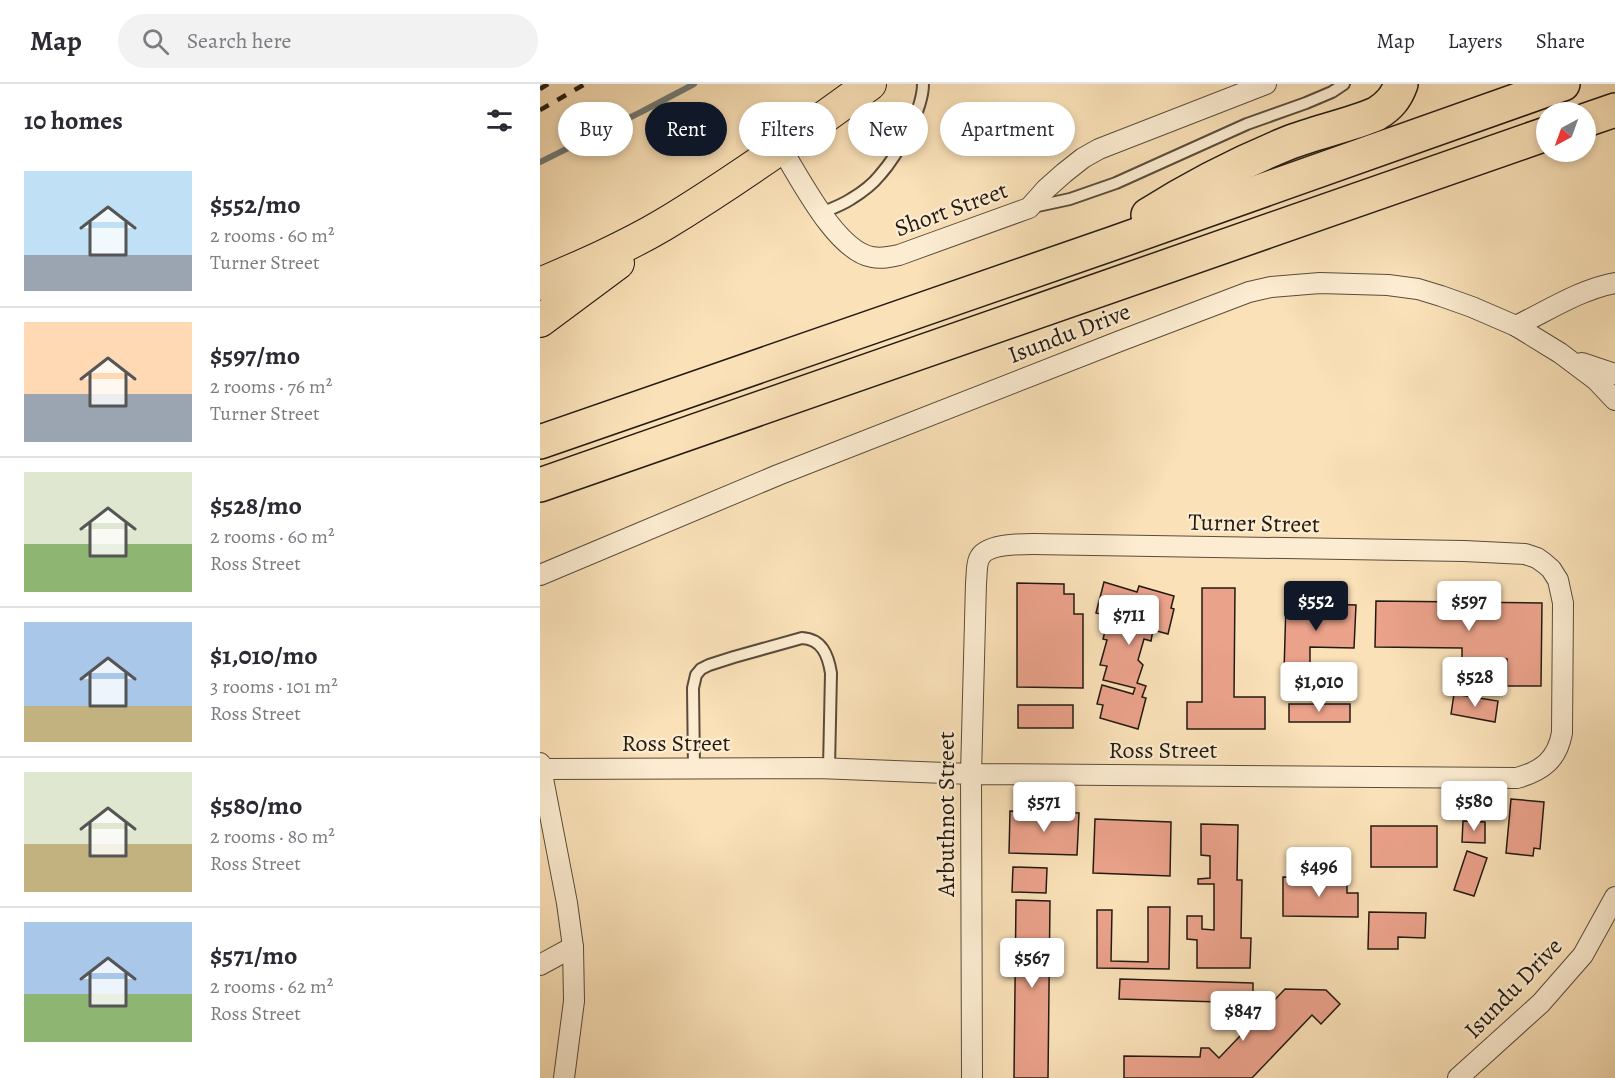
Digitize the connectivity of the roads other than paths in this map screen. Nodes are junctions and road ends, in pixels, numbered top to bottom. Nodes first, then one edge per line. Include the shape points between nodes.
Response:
1 (870, 84) edge
2 (923, 84) edge
3 (1266, 84) edge
4 (1344, 84) edge
5 (1401, 84) edge
6 (1563, 84) edge
7 (836, 108) edge
8 (1615, 110) edge
9 (1596, 117) edge
10 (1536, 137) edge
11 (769, 156) edge
12 (786, 156) edge
13 (1029, 208) junction
14 (821, 213) junction
15 (662, 225) junction
16 (1114, 243) junction
17 (1615, 283) edge
18 (540, 284) edge
19 (540, 321) edge
20 (1516, 326) junction
21 (1568, 359) junction
22 (1615, 374) edge
23 (1615, 400) edge
24 (540, 442) edge
25 (540, 485) edge
26 (984, 552) joint
27 (1525, 554) joint
28 (540, 575) edge
29 (541, 766) edge
30 (694, 768) junction
31 (829, 768) junction
32 (971, 774) junction
33 (1615, 897) edge
34 (573, 947) junction
35 (540, 965) edge
36 (564, 1078) edge
37 (972, 1078) edge
38 (1458, 1078) edge

1 - 7 main road
2 - 14 lane via 910,128 879,176 849,201
3 - 13 street, Short Street via 1099,149 1064,173
4 - 13 lane via 1116,183 1070,200
5 - 16 highway via 1393,101 1376,114 1290,142 1217,176 1149,214
6 - 16 highway
8 - 9 highway
10 - 25 highway
11 - 15 main road
12 - 14 street, Short Street
13 - 14 street, Short Street via 899,255 880,258 846,244
15 - 18 main road via 605,256
15 - 19 main road
16 - 24 highway
17 - 20 street via 1581,294
20 - 21 street, Isundu Drive
20 - 28 street, Isundu Drive via 1441,296 1388,285 1320,283 1249,292 778,475
21 - 22 street
21 - 23 street, Isundu Drive
26 - 27 street, Turner Street via 1002,546 1033,544
26 - 32 street, Arbuthnot Street via 979,557 976,583
27 - 32 street, Ross Street via 1551,569 1563,603 1561,740 1555,755 1529,775 1517,778
29 - 30 street, Ross Street
29 - 34 street
30 - 31 street, Ross Street
30 - 31 lane via 696,675 709,665 802,638 818,643 829,662
31 - 32 street, Ross Street
32 - 37 street, Arbuthnot Street
33 - 38 street, Isundu Drive via 1583,955 1541,1003
34 - 35 street
34 - 36 street via 574,1001

